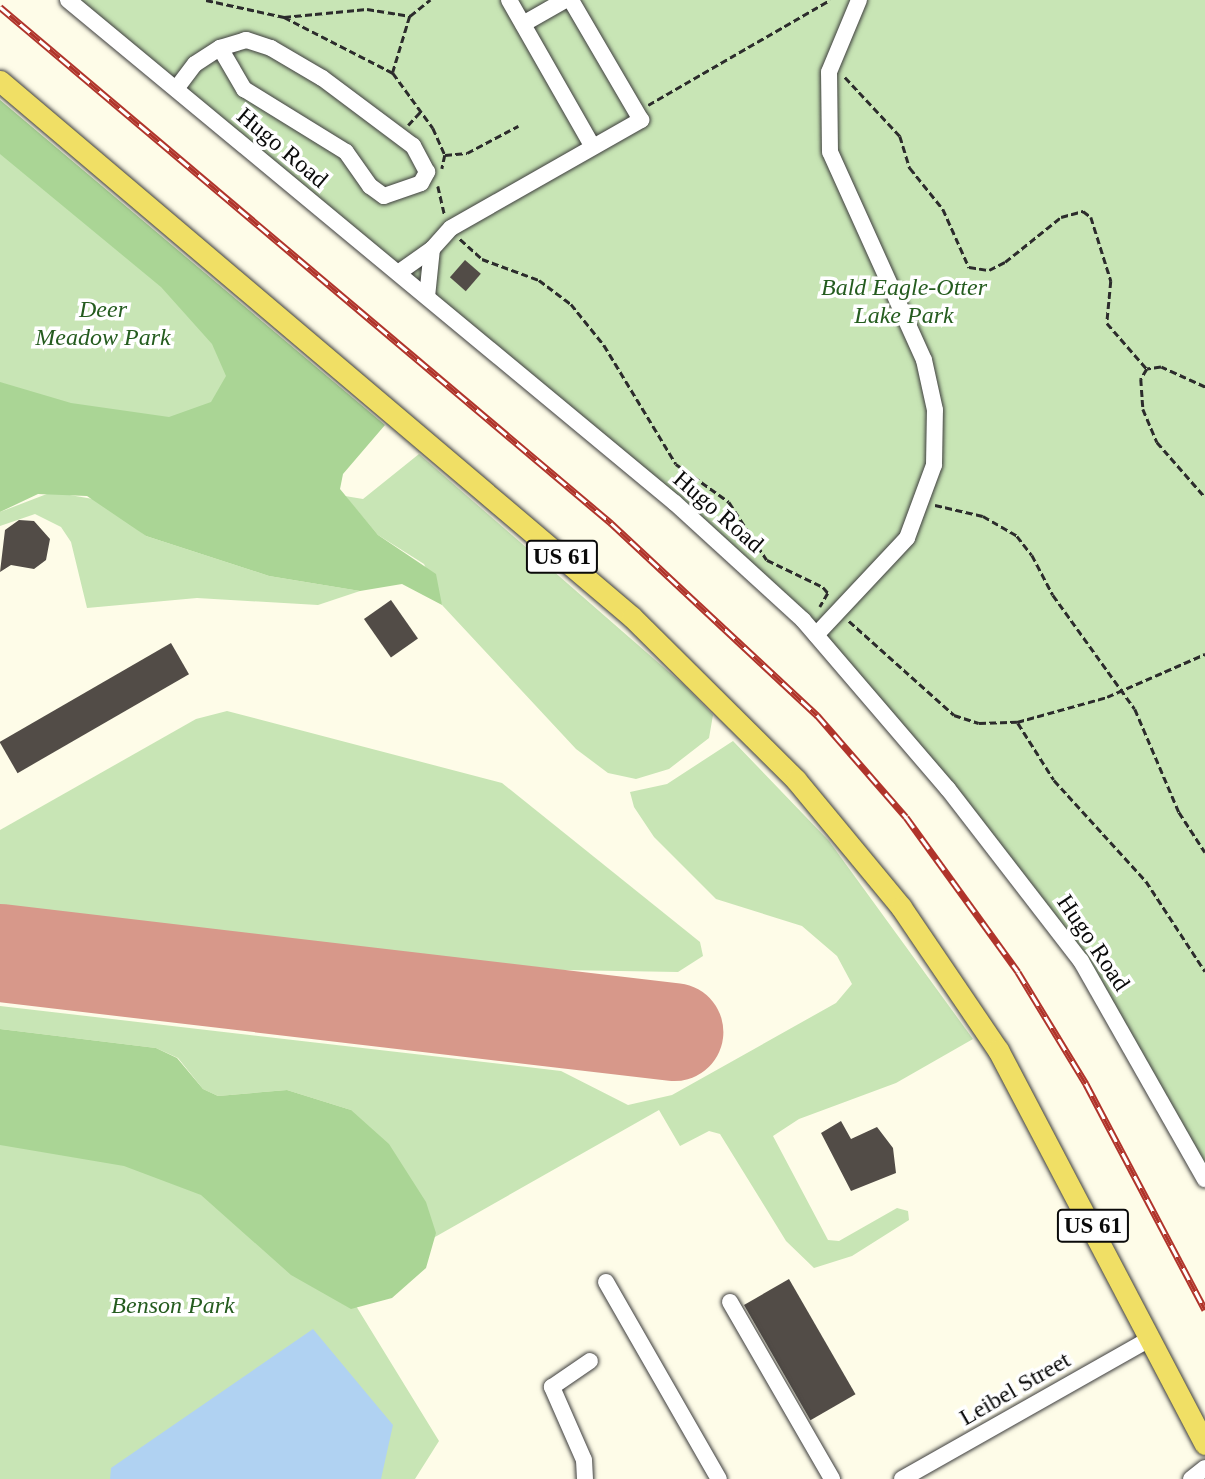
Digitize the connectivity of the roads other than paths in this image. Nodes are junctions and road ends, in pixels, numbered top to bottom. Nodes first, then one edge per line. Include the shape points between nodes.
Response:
1 (68, 0) edge
2 (509, 0) edge
3 (565, 0) edge
4 (571, 0) edge
5 (859, 0) edge
6 (523, 24) junction
7 (220, 48) junction
8 (0, 81) edge
9 (176, 89) junction
10 (593, 147) junction
11 (432, 249) junction
12 (398, 274) junction
13 (427, 298) junction
14 (816, 635) junction
15 (1205, 1179) edge
16 (606, 1283) dead end
17 (730, 1302) dead end
18 (1151, 1338) junction
19 (590, 1361) dead end
20 (1205, 1444) edge
21 (1205, 1468) edge
22 (585, 1479) edge
23 (719, 1479) edge
24 (832, 1479) edge
25 (902, 1479) edge
26 (1191, 1479) edge

1 - 9 street, Hugo Road
2 - 6 street
3 - 6 street
4 - 10 street via 641,120
5 - 14 street via 830,68 826,122 838,178 887,268 930,383 935,452 924,503 890,561
6 - 10 street
7 - 7 street via 244,89 346,152 384,196 413,189 426,172 401,134 271,48 246,40
7 - 9 street via 195,64
8 - 18 main road, US 61 via 616,603 763,743 879,879 980,1021
9 - 12 street, Hugo Road
10 - 11 street via 451,229
11 - 12 street
11 - 13 street
12 - 13 street, Hugo Road
13 - 14 street, Hugo Road via 675,503
14 - 15 street, Hugo Road via 1073,951
16 - 23 street
17 - 24 street
18 - 20 main road, US 61
18 - 25 street, Leibel Street
19 - 22 street via 552,1387 584,1460
21 - 26 street

